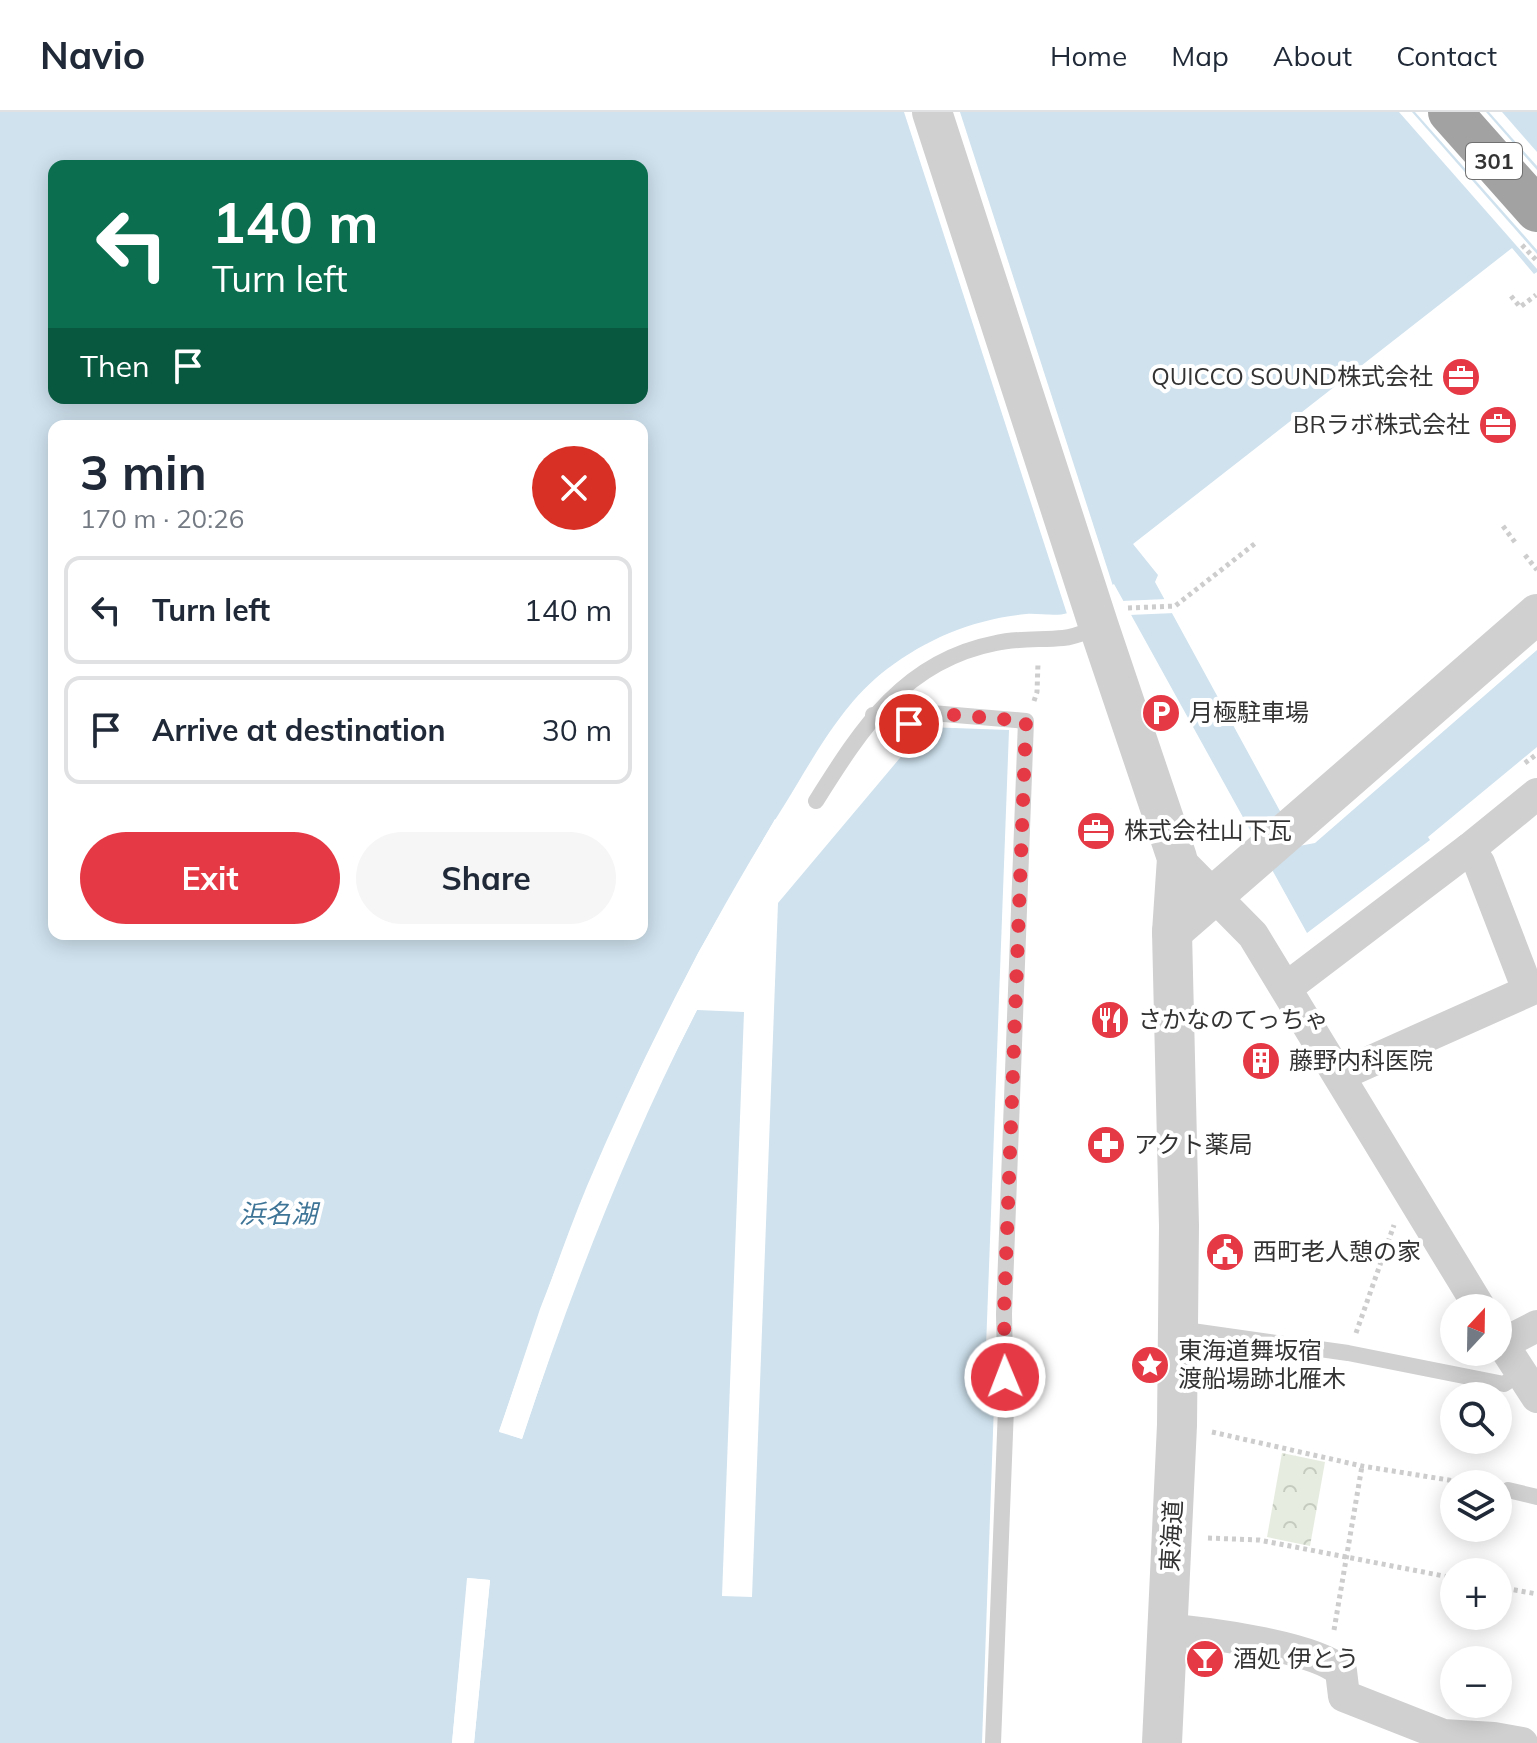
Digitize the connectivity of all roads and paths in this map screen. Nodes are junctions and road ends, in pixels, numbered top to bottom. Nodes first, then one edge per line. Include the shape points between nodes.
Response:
1 (932, 112) edge
2 (1450, 112) edge
3 (1537, 210) edge
4 (1536, 295) edge
5 (1511, 296) dead end
6 (1503, 526) dead end
7 (1257, 542) dead end
8 (1517, 545) dead end
9 (1525, 555) dead end
10 (1537, 570) edge
11 (1105, 614) junction
12 (1537, 614) edge
13 (1039, 659) dead end
14 (1037, 692) dead end
15 (873, 715) junction
16 (1537, 794) edge
17 (816, 801) dead end
18 (1469, 849) junction
19 (1177, 858) junction
20 (1213, 895) junction
21 (1172, 932) junction
22 (1286, 988) junction
23 (1532, 989) edge
24 (1340, 1075) junction
25 (1412, 1195) junction
26 (1472, 1294) edge
27 (1537, 1326) edge
28 (1178, 1329) junction
29 (1512, 1335) edge
30 (1348, 1353) junction
31 (1512, 1359) edge
32 (1529, 1385) edge
33 (1207, 1431) dead end
34 (1362, 1466) junction
35 (1440, 1479) edge
36 (1512, 1491) edge
37 (1537, 1497) edge
38 (1201, 1537) dead end
39 (1345, 1557) junction
40 (1440, 1575) edge
41 (1512, 1590) edge
42 (1537, 1594) edge
43 (1167, 1630) junction
44 (1330, 1661) junction
45 (993, 1743) edge
46 (1162, 1743) edge
47 (1522, 1743) edge

1 - 11 street
2 - 3 highway, 301
4 - 5 path via 1520,307
6 - 8 path
7 - 11 path via 1175,606
9 - 10 path
11 - 15 lane via 1066,638 994,643 960,654 899,690
11 - 19 street
12 - 20 street
13 - 14 path
15 - 17 lane
15 - 45 lane via 899,737 920,712 1026,721
16 - 18 street
18 - 22 street
18 - 23 street
19 - 20 street
19 - 21 street, 東海道
20 - 21 street
20 - 22 street via 1253,935
21 - 28 street, 東海道
22 - 24 street
23 - 24 street
24 - 25 street
25 - 26 street
25 - 30 path via 1402,1201
27 - 29 street
28 - 30 lane
28 - 43 street, 東海道
30 - 32 lane
31 - 32 street
33 - 34 path
34 - 35 path
34 - 39 path
36 - 37 lane
38 - 39 path via 1259,1540
39 - 40 path
39 - 44 path
41 - 42 path
43 - 44 street via 1273,1646
43 - 46 street, 東海道
44 - 47 street via 1341,1671 1344,1696 1443,1735

